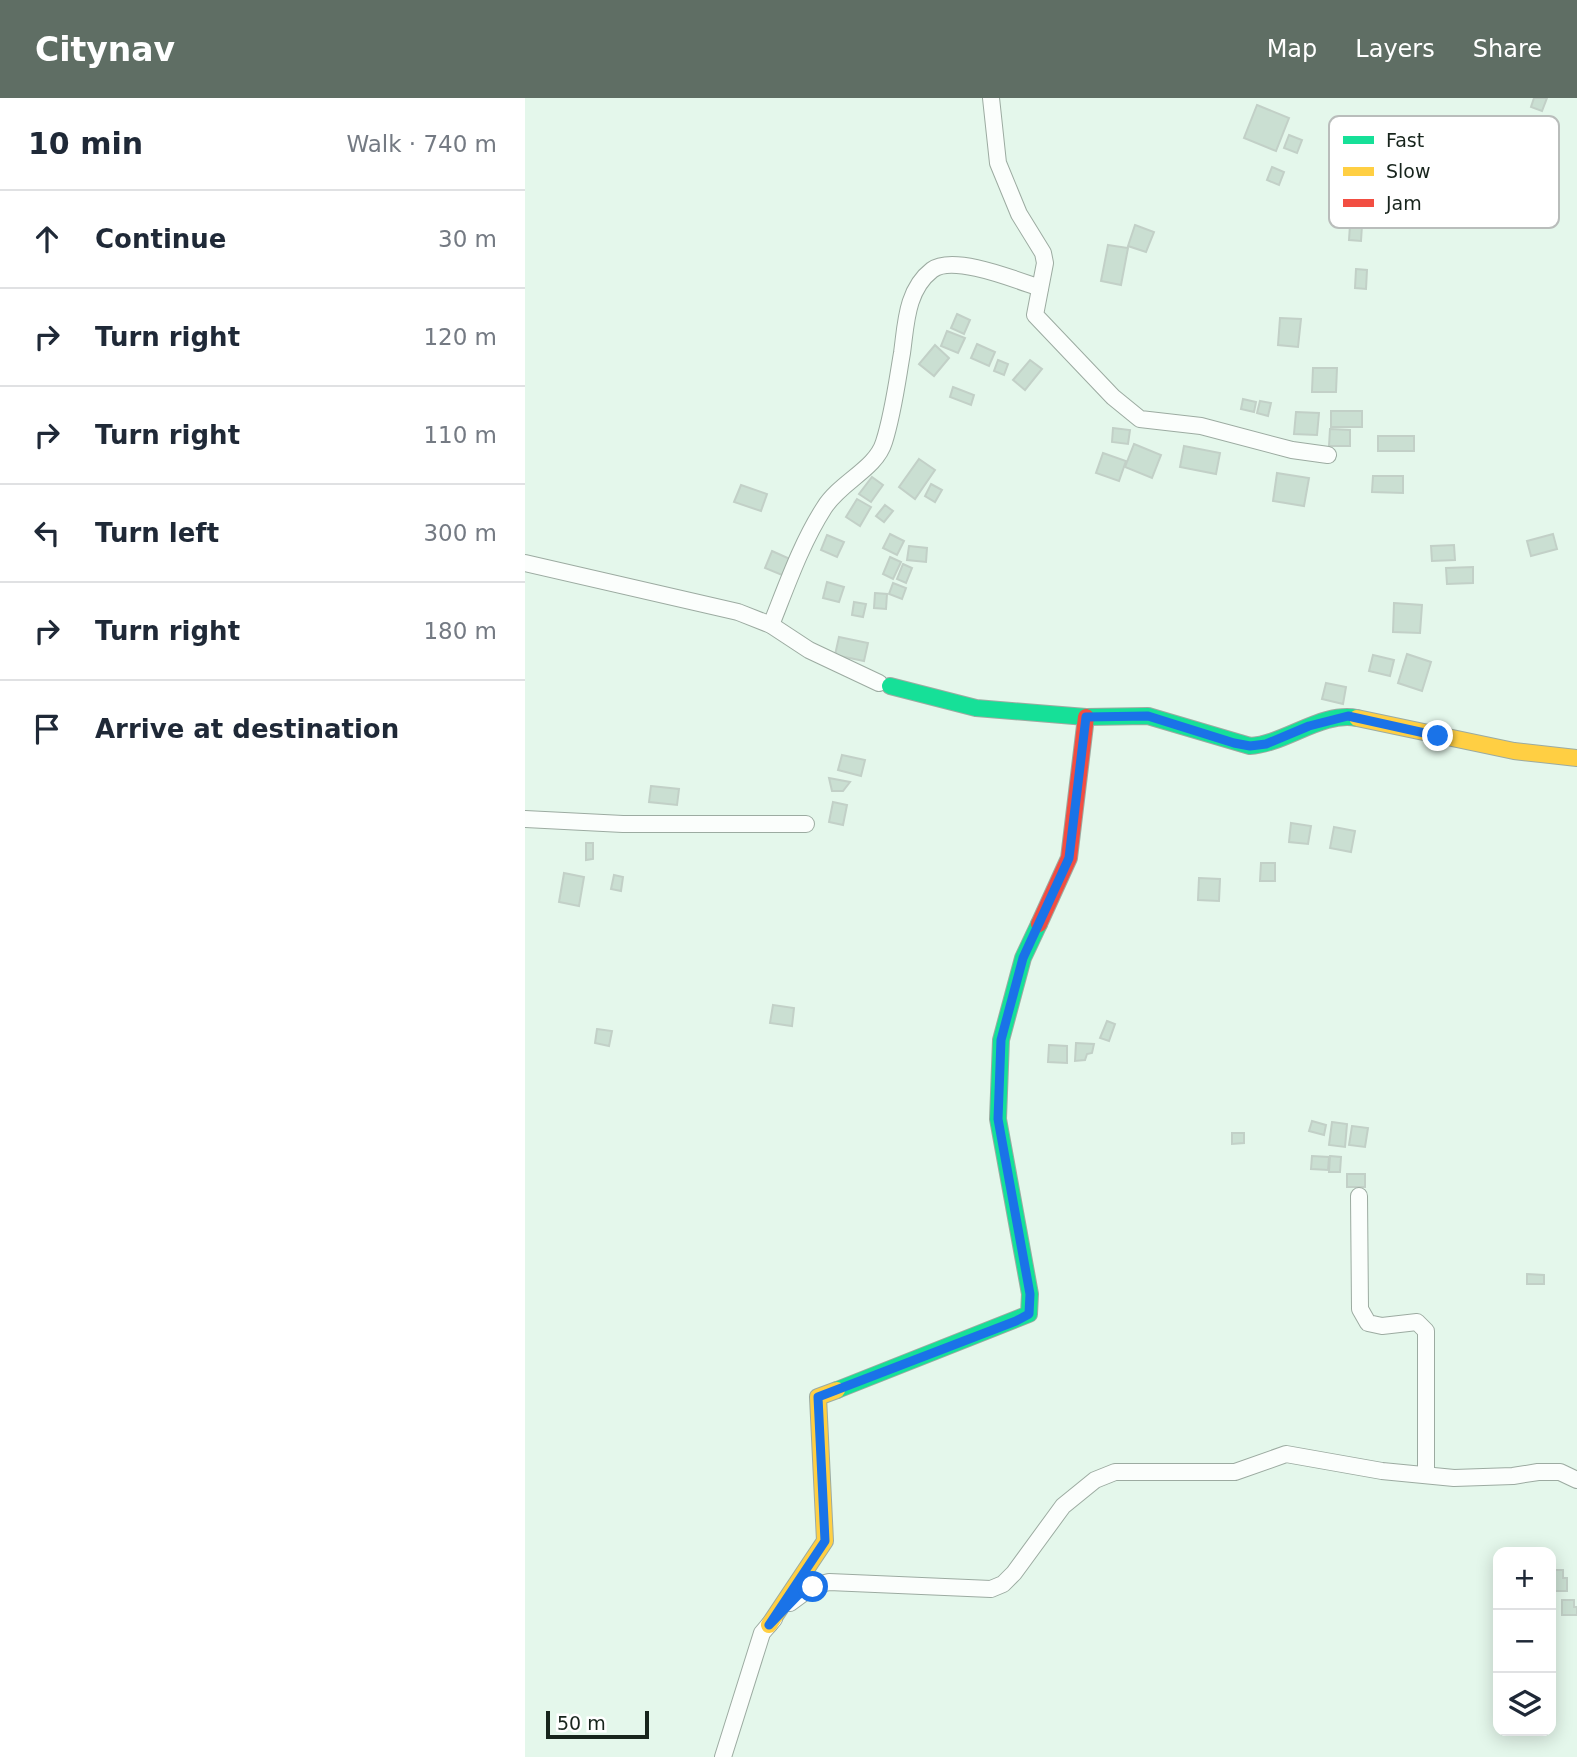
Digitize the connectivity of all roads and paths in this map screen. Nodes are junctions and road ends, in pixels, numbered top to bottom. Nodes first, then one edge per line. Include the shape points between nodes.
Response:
1 (991, 98) edge
2 (1039, 288) junction
3 (1328, 455) dead end
4 (525, 563) edge
5 (771, 625) junction
6 (1086, 717) junction
7 (1577, 758) edge
8 (525, 819) edge
9 (806, 824) dead end
10 (1359, 1196) dead end
11 (1426, 1475) junction
12 (1577, 1480) edge
13 (769, 1625) junction
14 (723, 1757) edge

1 - 2 street via 998,163 1019,215 1043,253
2 - 3 street via 1035,315 1140,419 1201,426
2 - 5 street via 955,265 939,267 927,276 906,316 882,447 825,506
4 - 5 street via 738,612
5 - 6 street via 809,650 885,684 976,708
6 - 7 street via 1148,716 1250,746 1348,716 1514,751
6 - 13 street via 1069,858 1023,958 1001,1040 998,1119 1030,1294 1029,1314 818,1397 825,1541
8 - 9 street
10 - 11 street via 1360,1309 1368,1323 1417,1322 1426,1331
11 - 12 street via 1483,1478 1560,1472
11 - 13 street via 1286,1454 1235,1472 1115,1472 1095,1480 1063,1506 1003,1584 991,1589 829,1582 798,1595
13 - 14 street via 762,1633

